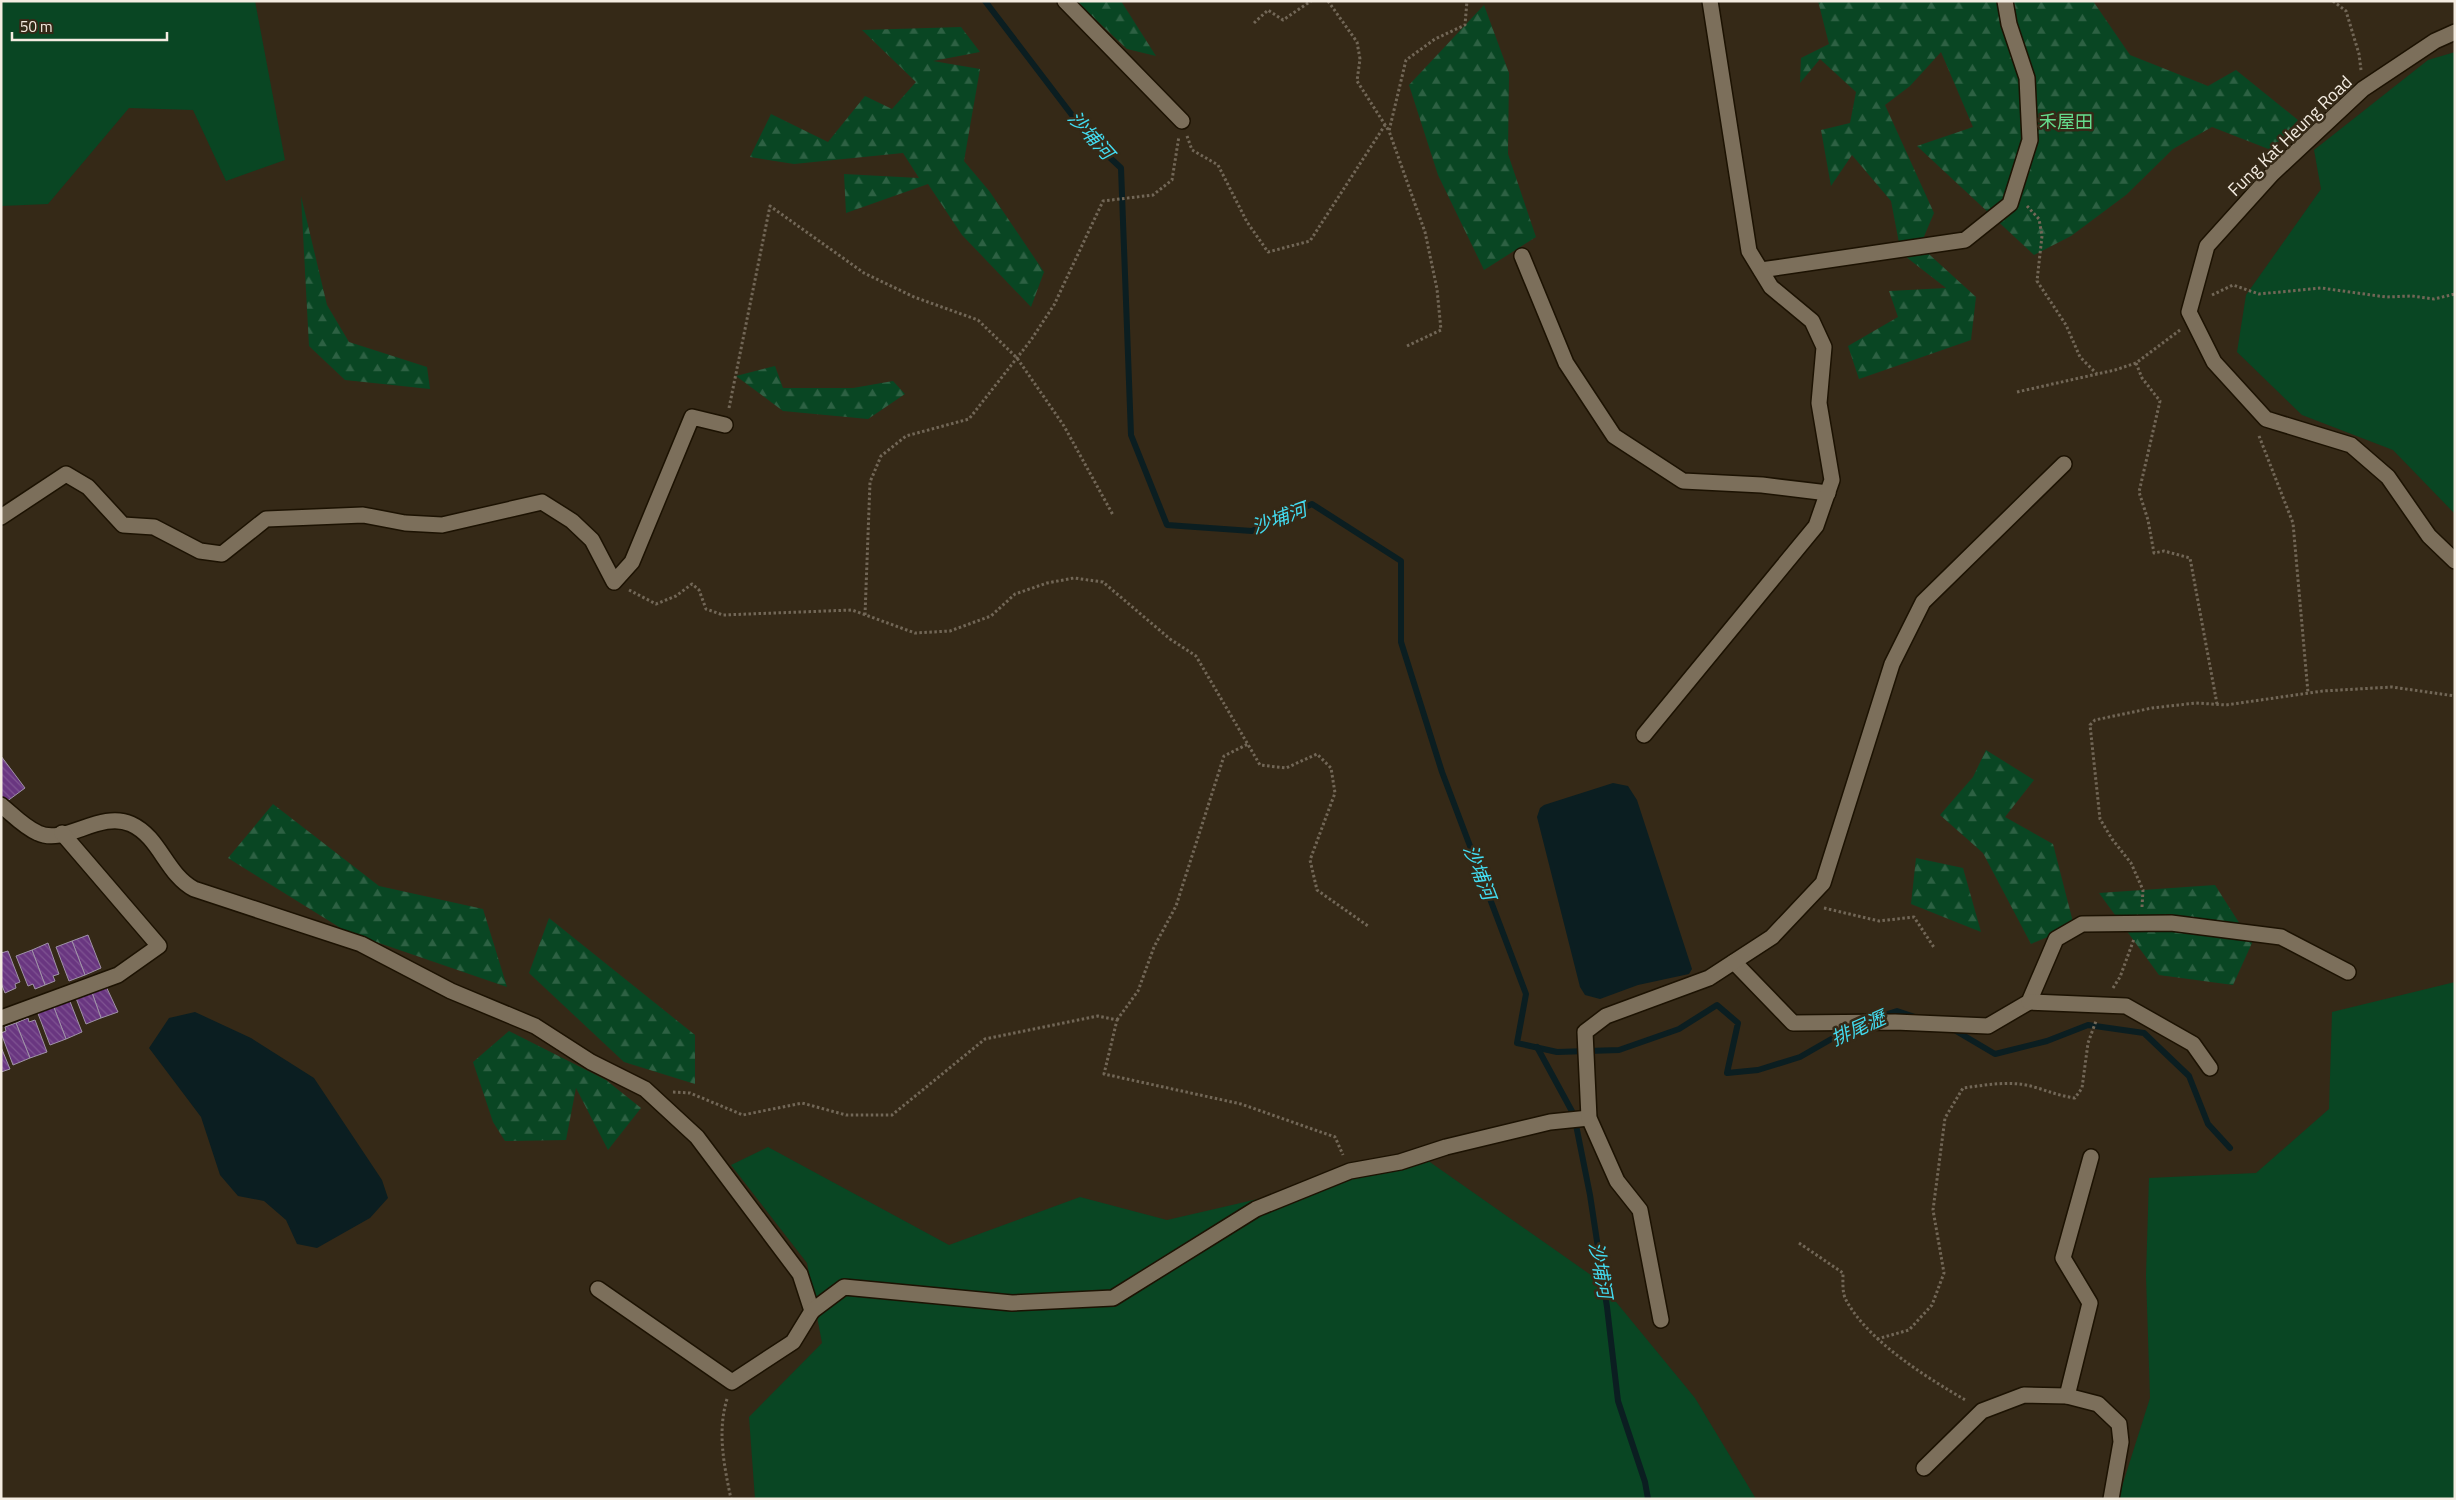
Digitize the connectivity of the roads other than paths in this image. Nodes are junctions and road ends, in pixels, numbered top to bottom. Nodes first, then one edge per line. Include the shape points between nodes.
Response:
1 (1065, 1) edge
2 (1710, 1) edge
3 (2005, 1) edge
4 (2455, 32) edge
5 (1182, 121) road end
6 (1522, 256) dead end
7 (1761, 270) junction
8 (725, 425) road end
9 (2064, 464) dead end
10 (1828, 493) junction
11 (1, 517) edge
12 (2455, 561) edge
13 (1644, 735) dead end
14 (1, 805) edge
15 (62, 833) junction
16 (1734, 962) junction
17 (2348, 972) dead end
18 (2029, 1002) junction
19 (1, 1018) edge
20 (2210, 1068) dead end
21 (1589, 1118) junction
22 (2091, 1158) dead end
23 (598, 1289) dead end
24 (812, 1311) junction
25 (1661, 1320) dead end
26 (2067, 1396) junction
27 (1924, 1468) dead end
28 (2111, 1499) edge

1 - 5 street
2 - 7 street via 1749,251
3 - 7 street via 2027,78 2030,140 2010,204 1965,240
4 - 12 street, Fung Kat Heung Road via 2435,40 2363,89 2272,174 2207,246 2189,312 2214,362 2266,419 2350,445 2388,477 2429,536
6 - 10 street via 1566,363 1614,436 1683,481 1762,485
7 - 10 street via 1771,287 1812,321 1824,348 1819,403 1832,480
8 - 11 street via 692,417 632,562 614,582 592,540 572,521 542,502 442,525 406,523 363,515 266,519 222,554 200,551 154,527 123,524 88,487 66,474
9 - 16 street via 1923,602 1892,664 1823,883 1772,937
10 - 13 street via 1816,526
14 - 15 street via 38,833 50,836
15 - 19 street via 160,946 118,975
15 - 24 street via 111,821 132,825 150,838 177,877 188,886 361,944 451,991 529,1024 645,1089 697,1138 800,1274
16 - 18 street via 1793,1022 1988,1026
16 - 21 street via 1709,978 1606,1016 1586,1032
17 - 18 street via 2281,937 2171,922 2082,924 2056,939
18 - 20 street via 2126,1006 2192,1044
21 - 24 street via 1550,1122 1446,1147 1400,1162 1350,1171 1256,1210 1113,1298 1012,1303 844,1287
21 - 25 street via 1617,1181 1640,1210
22 - 26 street via 2063,1258 2090,1302
23 - 24 street via 732,1382 793,1342
26 - 27 street via 2024,1395 1982,1411
26 - 28 street via 2098,1404 2118,1424 2120,1442

